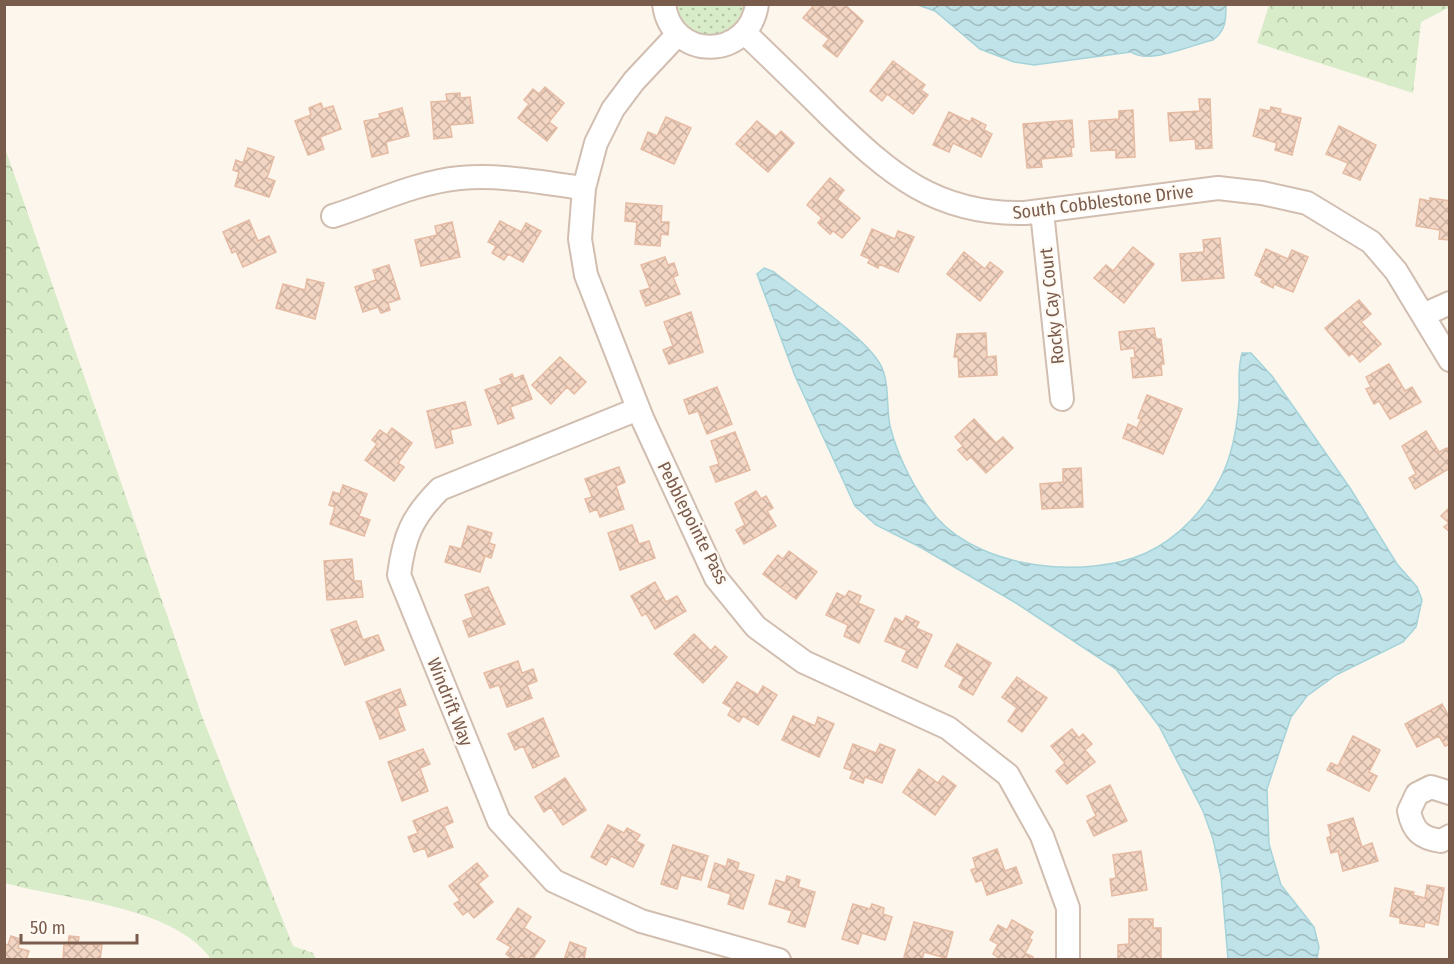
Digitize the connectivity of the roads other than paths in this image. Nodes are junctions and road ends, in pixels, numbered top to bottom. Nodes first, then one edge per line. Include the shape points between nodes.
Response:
1 (664, 4) edge
2 (757, 4) edge
3 (744, 32) junction
4 (678, 34) junction
5 (584, 188) junction
6 (1042, 212) junction
7 (333, 216) dead end
8 (1449, 303) edge
9 (1423, 315) junction
10 (1449, 360) edge
11 (1062, 399) dead end
12 (638, 410) junction
13 (1449, 793) edge
14 (1449, 836) edge
15 (778, 960) edge
16 (1068, 960) edge

1 - 4 street
2 - 3 street via 753,20
3 - 4 street via 732,42 715,47 697,45
3 - 6 street, South Cobblestone Drive via 873,157 913,187 971,209 1008,214
4 - 5 street, Pebblepointe Pass via 613,109 596,143
5 - 7 street via 504,178 459,178
5 - 12 street, Pebblepointe Pass via 580,239 586,275
6 - 9 street, South Cobblestone Drive via 1218,188 1307,203 1371,242
6 - 11 street, Rocky Cay Court
8 - 9 street
9 - 10 street, South Cobblestone Drive
12 - 15 street, Windrift Way via 440,489 412,522 402,548 399,575 499,822 554,881 641,921
12 - 16 street, Pebblepointe Pass via 716,578 756,627 804,662 948,728 1008,775 1042,836 1068,908
13 - 14 street via 1431,787 1417,794 1408,811 1412,827 1425,839 1441,841

